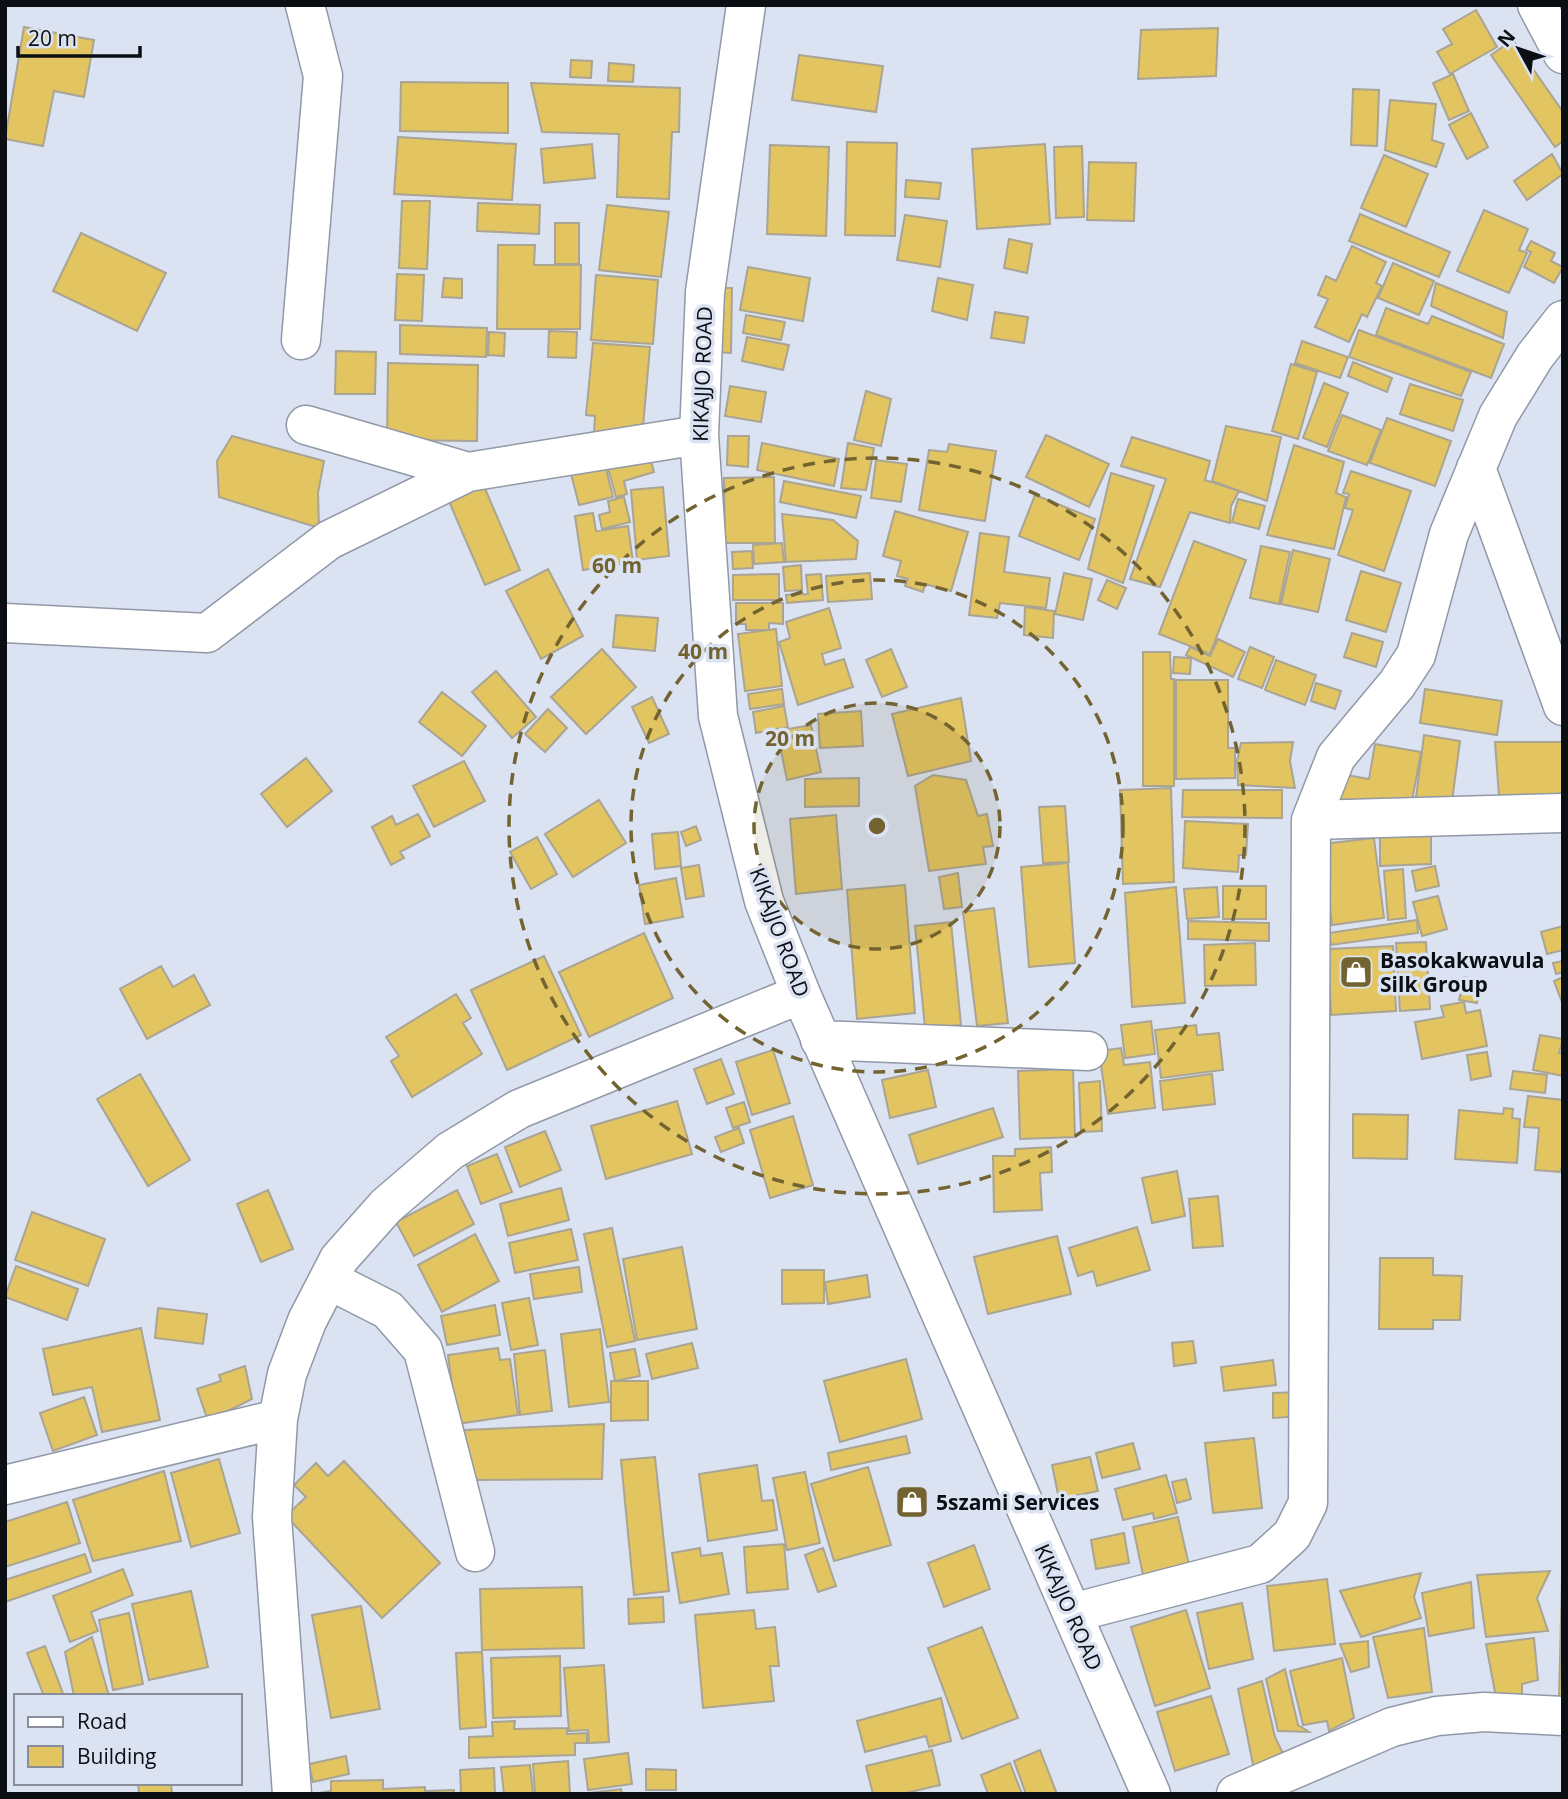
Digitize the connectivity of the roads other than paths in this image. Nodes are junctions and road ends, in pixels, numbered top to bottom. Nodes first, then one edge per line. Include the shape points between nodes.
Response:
1 (305, 5) edge
2 (746, 5) edge
3 (1537, 5) edge
4 (1563, 54) edge
5 (1563, 320) edge
6 (301, 340) dead end
7 (306, 425) dead end
8 (699, 435) junction
9 (1476, 468) junction
10 (468, 472) junction
11 (5, 623) edge
12 (1563, 706) edge
13 (1563, 813) edge
14 (1311, 820) junction
15 (801, 994) junction
16 (820, 1040) junction
17 (1088, 1051) dead end
18 (328, 1280) junction
19 (278, 1419) junction
20 (5, 1485) edge
21 (475, 1552) dead end
22 (1072, 1613) junction
23 (1563, 1716) edge
24 (292, 1794) edge
25 (1151, 1794) edge
26 (1236, 1794) edge

1 - 6 street via 323,76
2 - 8 street, KIKAJJO ROAD via 705,292
3 - 4 street
5 - 9 street via 1498,415
7 - 10 street
8 - 10 street
8 - 15 street, KIKAJJO ROAD via 718,716 764,901
9 - 12 street
9 - 14 street via 1449,534 1416,655 1336,757
10 - 11 street via 329,540 207,634
13 - 14 street
14 - 22 street via 1307,1503 1292,1535 1261,1564
15 - 16 street, KIKAJJO ROAD
15 - 18 street via 519,1109 484,1130 450,1151 386,1206 339,1259
16 - 17 street
16 - 22 street, KIKAJJO ROAD
18 - 19 street via 287,1374
18 - 21 street via 388,1310 423,1350
19 - 20 street
19 - 24 street via 272,1517
22 - 25 street, KIKAJJO ROAD
23 - 26 street via 1484,1712 1437,1716 1392,1727

